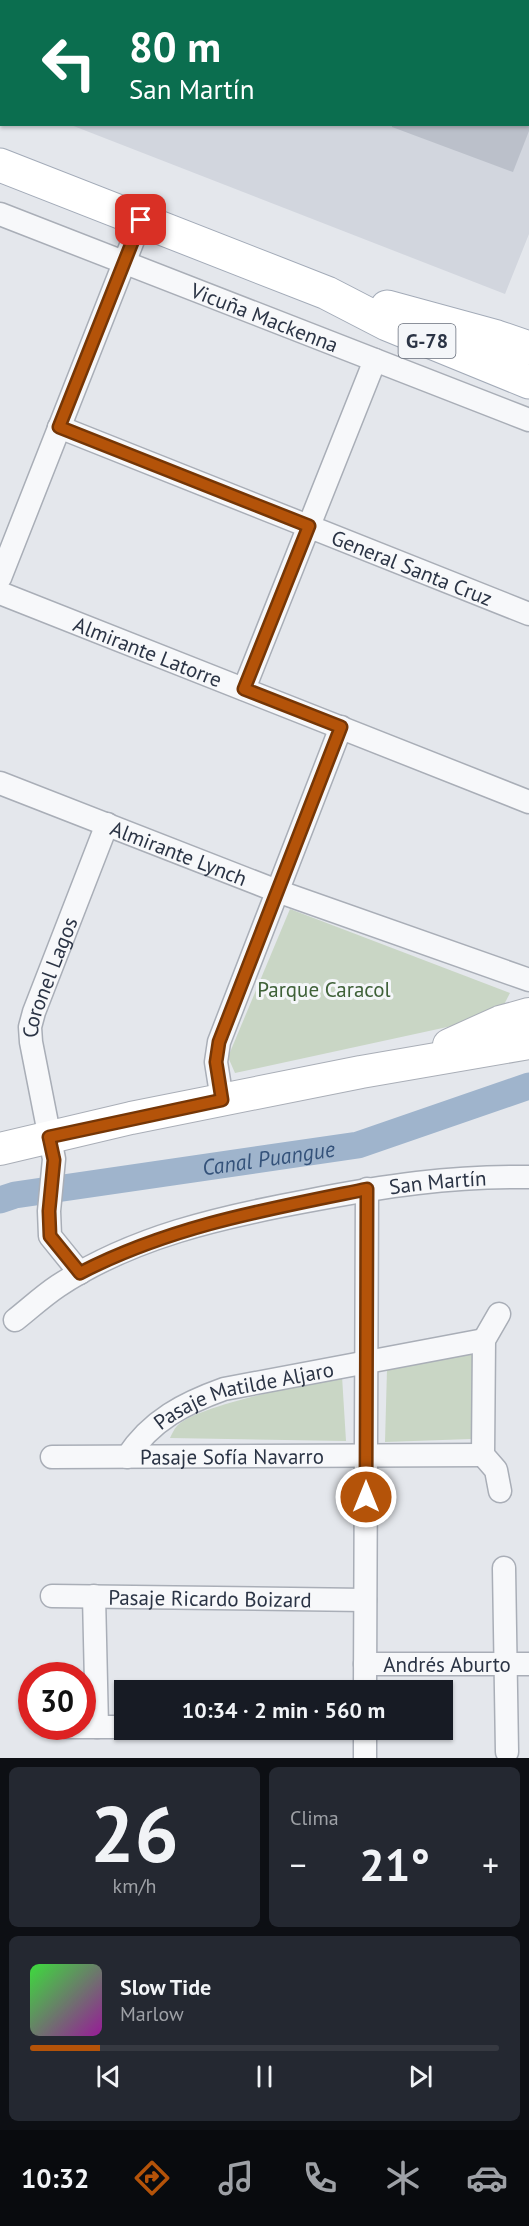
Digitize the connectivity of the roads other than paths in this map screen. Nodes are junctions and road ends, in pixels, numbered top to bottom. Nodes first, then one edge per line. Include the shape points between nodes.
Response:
1 (0, 165) edge
2 (0, 214) edge
3 (141, 220) junction
4 (124, 262) junction
5 (327, 293) junction
6 (529, 348) edge
7 (375, 360) junction
8 (529, 382) edge
9 (529, 420) edge
10 (59, 427) junction
11 (309, 526) junction
12 (8, 534) edge
13 (0, 578) edge
14 (0, 592) edge
15 (529, 614) edge
16 (244, 689) junction
17 (341, 727) junction
18 (0, 783) edge
19 (529, 802) edge
20 (107, 824) junction
21 (277, 891) junction
22 (529, 980) edge
23 (526, 1021) edge
24 (222, 1100) junction
25 (51, 1148) junction
26 (0, 1149) edge
27 (529, 1177) edge
28 (367, 1189) junction
29 (74, 1265) junction
30 (499, 1314) dead end
31 (15, 1320) dead end
32 (484, 1340) junction
33 (366, 1361) junction
34 (483, 1455) junction
35 (127, 1456) junction
36 (366, 1456) junction
37 (52, 1457) dead end
38 (500, 1491) dead end
39 (504, 1568) dead end
40 (52, 1596) dead end
41 (94, 1596) junction
42 (365, 1600) junction
43 (365, 1664) junction
44 (506, 1664) junction
45 (529, 1664) edge
46 (365, 1680) edge
47 (97, 1727) joint
48 (114, 1728) edge
49 (365, 1740) edge
50 (507, 1752) dead end
51 (365, 1758) edge

1 - 3 main road, Vicuña Mackenna / G-78
2 - 4 street, Vicuña Mackenna
3 - 4 street
3 - 5 main road, Vicuña Mackenna / G-78
4 - 7 street, Vicuña Mackenna
4 - 10 street
5 - 6 main road, Vicuña Mackenna / G-78 via 414,313
5 - 8 main road, Vicuña Mackenna / G-78 via 387,324
7 - 9 street, Vicuña Mackenna
7 - 11 street
10 - 11 street, General Santa Cruz
10 - 12 street
11 - 15 street, General Santa Cruz
11 - 16 street
12 - 13 street
14 - 16 street, Almirante Latorre
16 - 17 street, Almirante Latorre
17 - 19 street, Almirante Latorre
17 - 21 street
18 - 20 street, Almirante Lynch
20 - 21 street, Almirante Lynch
20 - 25 street, Coronel Lagos via 31,1019 30,1034
21 - 22 street, Almirante Lynch
21 - 24 street via 219,1042 216,1062
23 - 24 main road via 401,1065
24 - 25 main road
25 - 26 main road
25 - 29 street, Coronel Lagos via 50,1236
27 - 28 street, San Martín via 431,1180
28 - 29 street, San Martín via 187,1228 124,1252
28 - 33 street
29 - 31 street, San Martín via 57,1287
30 - 32 street
32 - 33 street, Pasaje Matilde Aljaro
32 - 34 street
33 - 35 street, Pasaje Matilde Aljaro via 250,1382 199,1398 157,1422
33 - 36 street
34 - 36 street, Pasaje Sofía Navarro
34 - 38 street via 495,1470
35 - 36 street, Pasaje Sofía Navarro
35 - 37 street, Pasaje Sofía Navarro
36 - 42 street
39 - 44 street
40 - 41 street, Pasaje Ricardo Boizard
41 - 42 street, Pasaje Ricardo Boizard
41 - 47 street
42 - 43 street
43 - 44 street, Andrés Aburto
43 - 46 street
44 - 45 street, Andrés Aburto
44 - 50 street
47 - 48 street
49 - 51 street

